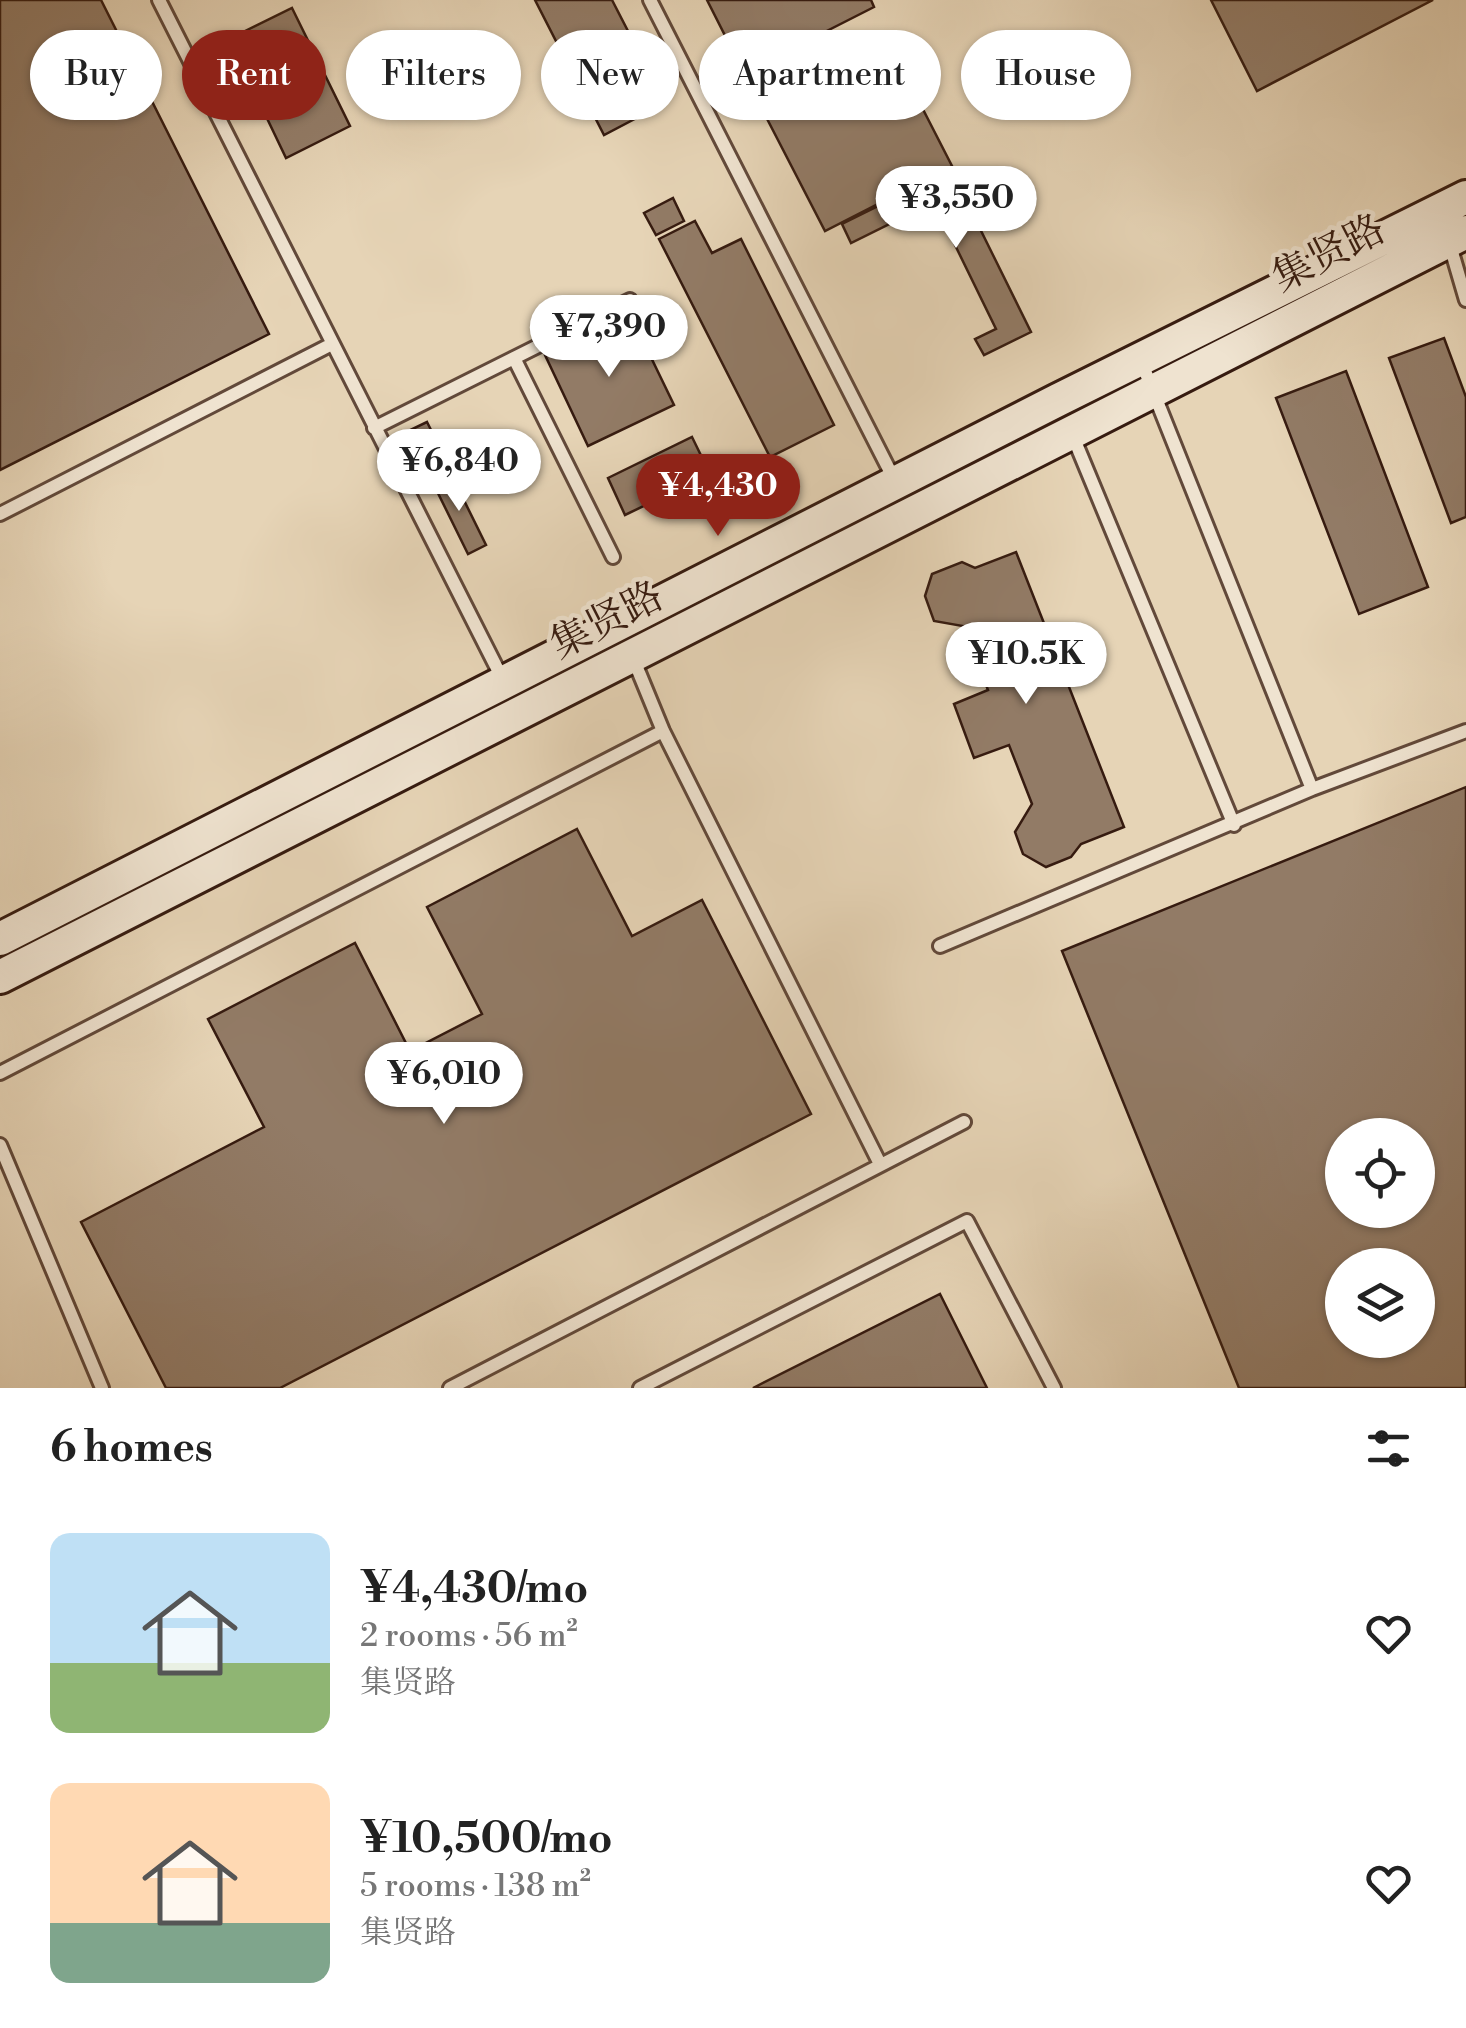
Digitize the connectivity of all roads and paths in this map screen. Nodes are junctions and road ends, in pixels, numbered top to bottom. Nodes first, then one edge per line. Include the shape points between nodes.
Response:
1 (159, 0) edge
2 (650, 0) edge
3 (1455, 220) edge
4 (630, 300) dead end
5 (1466, 300) edge
6 (332, 344) junction
7 (514, 358) junction
8 (1147, 376) junction
9 (1058, 400) junction
10 (374, 428) junction
11 (1071, 432) junction
12 (897, 484) junction
13 (0, 514) edge
14 (612, 557) dead end
15 (617, 624) junction
16 (632, 656) junction
17 (504, 682) junction
18 (662, 731) junction
19 (1466, 732) edge
20 (1312, 788) junction
21 (1234, 825) junction
22 (0, 939) edge
23 (940, 946) dead end
24 (0, 977) edge
25 (0, 1073) edge
26 (964, 1122) dead end
27 (0, 1146) edge
28 (880, 1164) junction
29 (102, 1388) edge
30 (450, 1388) edge
31 (640, 1388) edge
32 (1054, 1388) edge

1 - 6 lane
2 - 12 lane
3 - 5 lane
3 - 8 street, 集贤路
4 - 7 lane
6 - 10 lane
6 - 13 lane
7 - 10 lane
7 - 14 lane
8 - 9 street, 集贤路
8 - 11 street, 集贤路
8 - 20 lane
9 - 11 lane
9 - 12 street, 集贤路
10 - 17 lane
11 - 16 street, 集贤路
11 - 21 lane
12 - 15 street, 集贤路
15 - 16 lane
15 - 17 street, 集贤路
16 - 18 lane
16 - 24 street, 集贤路
17 - 22 street, 集贤路
18 - 25 lane
18 - 28 lane
19 - 20 lane
20 - 21 lane
21 - 23 lane
26 - 28 lane
27 - 29 lane
28 - 30 lane
31 - 32 lane via 967,1222

